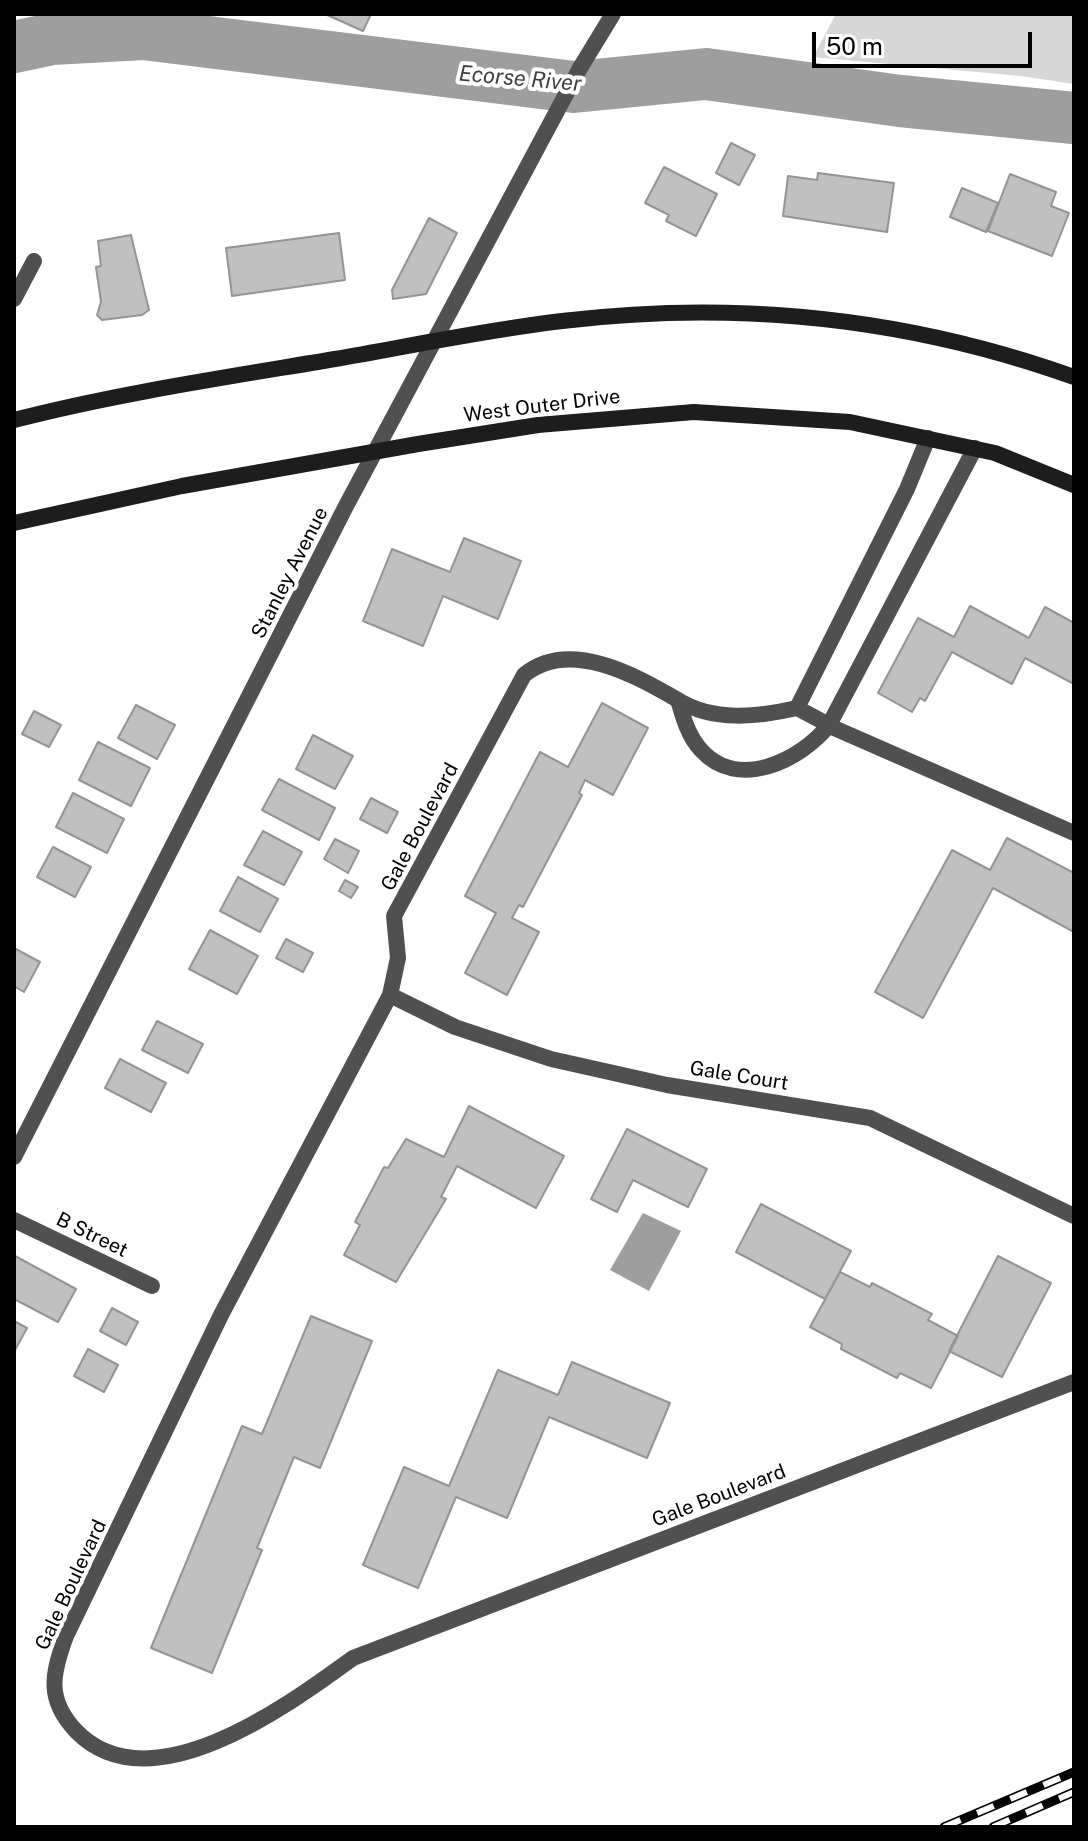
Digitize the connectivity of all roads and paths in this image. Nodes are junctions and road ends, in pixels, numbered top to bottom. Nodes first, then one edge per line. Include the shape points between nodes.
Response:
1 (613, 14) edge
2 (34, 261) dead end
3 (14, 299) edge
4 (435, 342) junction
5 (1074, 377) edge
6 (14, 420) edge
7 (928, 438) junction
8 (975, 448) junction
9 (376, 453) junction
10 (1074, 485) edge
11 (14, 523) edge
12 (678, 700) junction
13 (797, 708) junction
14 (829, 725) junction
15 (1074, 833) edge
16 (390, 995) junction
17 (14, 1157) edge
18 (1074, 1216) edge
19 (14, 1220) edge
20 (152, 1286) dead end
21 (1074, 1382) edge

1 - 4 street, Stanley Avenue
2 - 3 street
4 - 5 main road via 562,321 649,314 788,315 946,337
4 - 6 main road
4 - 9 street, Stanley Avenue
7 - 8 main road, West Outer Drive
7 - 9 main road, West Outer Drive via 850,422 694,412 538,425
7 - 13 street
8 - 10 main road, West Outer Drive
8 - 14 street
9 - 11 main road, West Outer Drive via 182,486
9 - 17 street, Stanley Avenue
12 - 13 street, Gale Boulevard via 690,708 742,716
12 - 14 street via 699,749 727,768 773,766 798,754
12 - 16 street, Gale Boulevard via 632,673 600,664 551,662 524,675 394,916 398,958
13 - 14 street
14 - 15 street
16 - 18 street, Gale Court via 455,1027 551,1059 667,1085 870,1118
16 - 21 street, Gale Boulevard via 221,1315 66,1636 56,1663 56,1702 60,1714 88,1743 119,1758 184,1753 266,1716 353,1658
19 - 20 street, B Street

